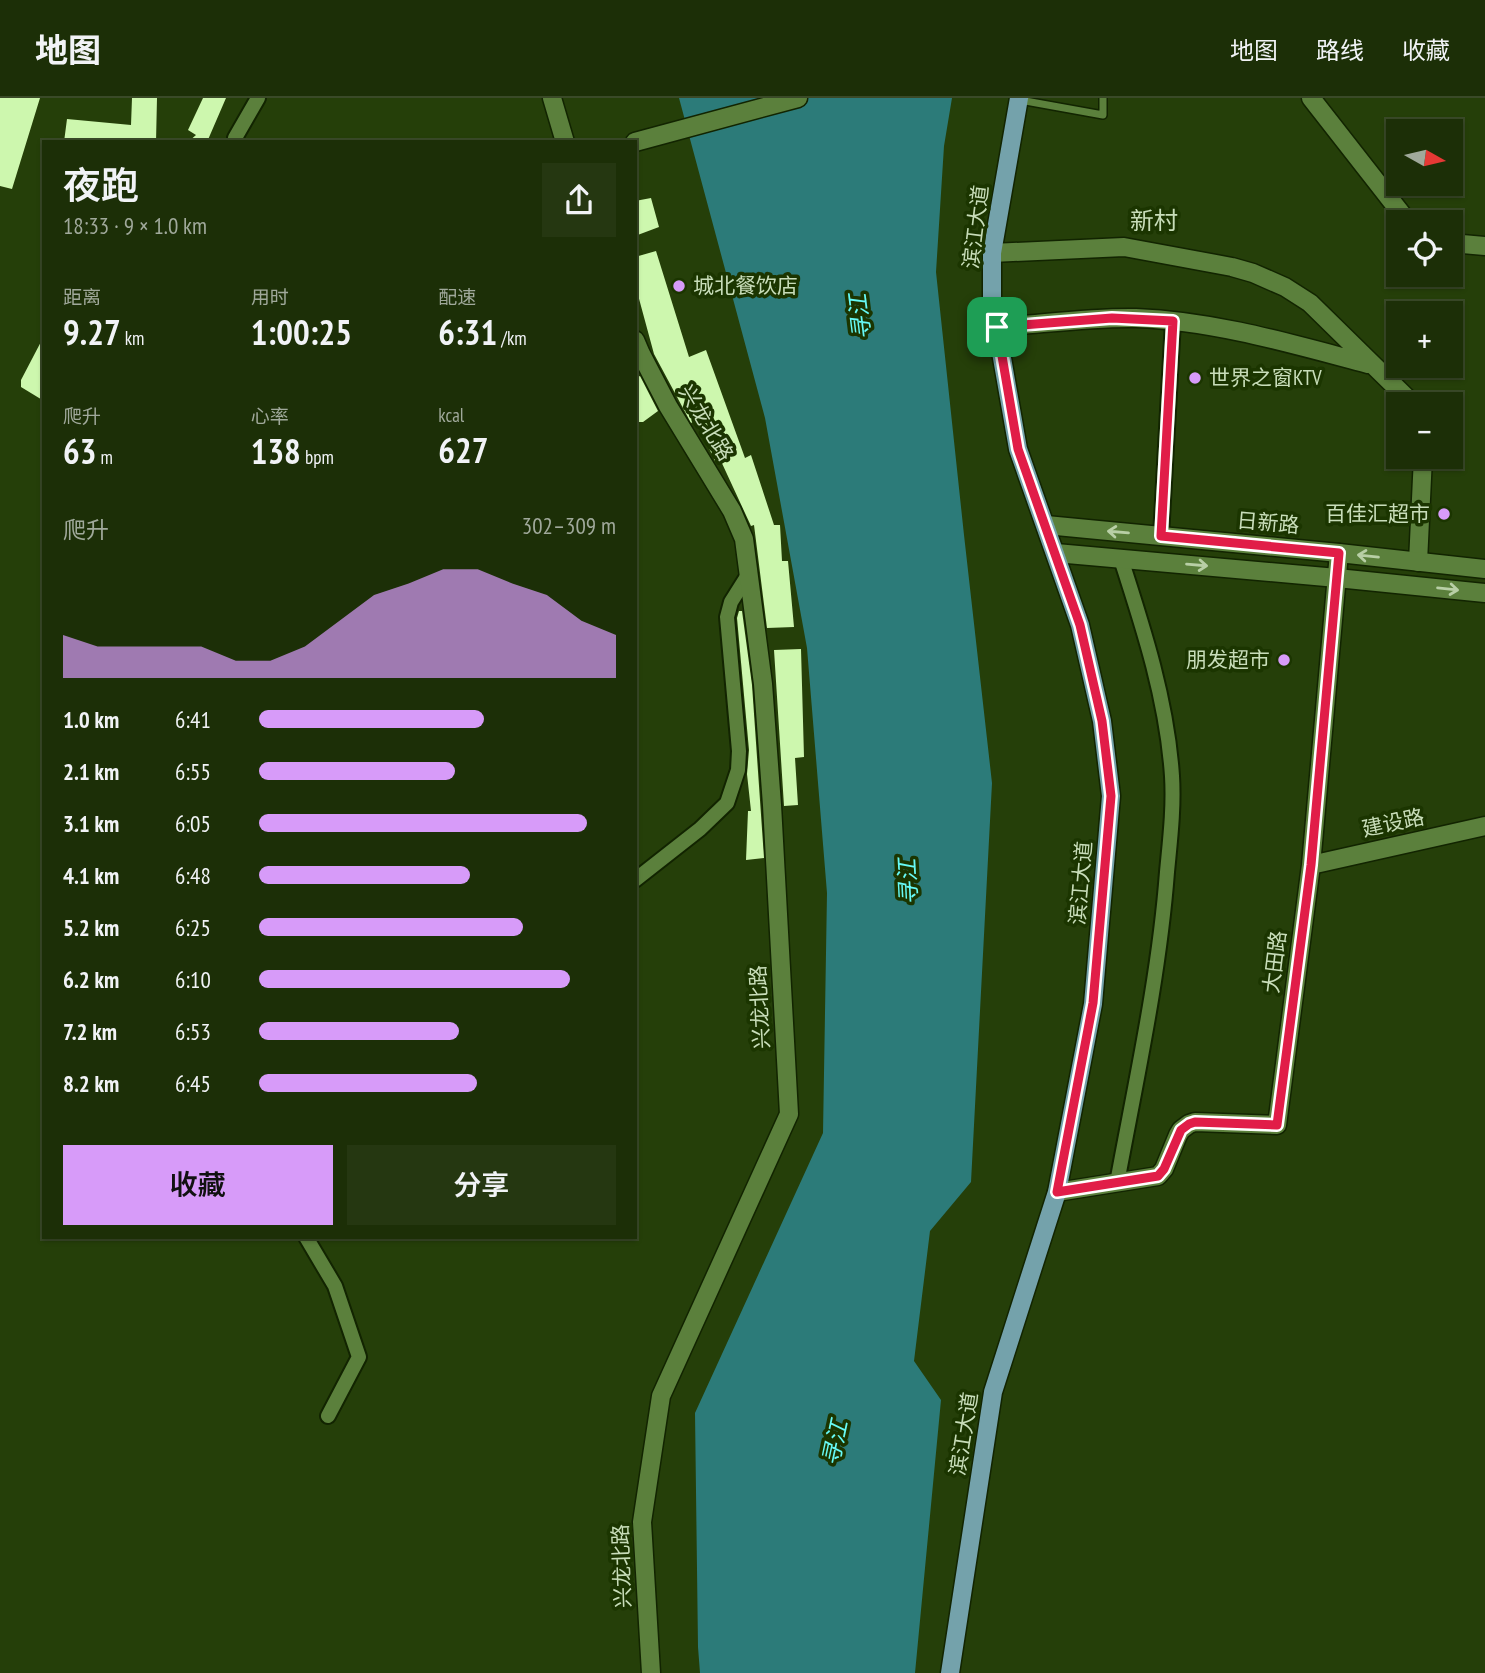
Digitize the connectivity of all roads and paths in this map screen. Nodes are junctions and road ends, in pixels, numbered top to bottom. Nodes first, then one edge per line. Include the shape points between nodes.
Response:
1 (258, 98) edge
2 (552, 98) edge
3 (798, 98) edge
4 (1103, 98) edge
5 (1311, 98) edge
6 (1018, 99) edge
7 (234, 138) dead end
8 (564, 140) edge
9 (643, 140) edge
10 (1399, 210) edge
11 (1463, 244) edge
12 (1485, 246) edge
13 (992, 253) junction
14 (1173, 321) junction
15 (997, 327) junction
16 (637, 345) edge
17 (1372, 364) junction
18 (1401, 392) edge
19 (1422, 469) edge
20 (1046, 525) junction
21 (1161, 536) junction
22 (1056, 553) junction
23 (1339, 553) junction
24 (1121, 559) junction
25 (1418, 562) junction
26 (1485, 569) edge
27 (748, 575) junction
28 (1337, 578) junction
29 (1485, 593) edge
30 (1485, 826) edge
31 (1311, 865) junction
32 (637, 878) edge
33 (1117, 1183) junction
34 (1057, 1192) junction
35 (307, 1239) edge
36 (328, 1416) dead end
37 (650, 1673) edge
38 (950, 1673) edge

1 - 7 street
2 - 8 main road
3 - 9 main road
4 - 6 lane via 1103,115
5 - 10 main road
6 - 13 main road, 滨江大道
11 - 12 main road
13 - 15 main road, 滨江大道
13 - 17 main road via 1124,247 1253,272 1310,303
14 - 15 main road via 1112,318
14 - 17 main road via 1264,336
14 - 21 street
15 - 20 main road, 滨江大道 via 1018,449
16 - 27 main road, 兴龙北路 via 668,406 732,510 744,539
17 - 18 main road
19 - 25 main road
21 -> 20 main road, 日新路
20 - 22 main road, 滨江大道
21 - 23 main road, 日新路
22 - 24 main road
22 - 34 main road, 滨江大道 via 1083,637 1102,721 1111,796 1093,1003
25 -> 23 main road, 日新路
23 - 28 main road, 大田路
24 -> 28 main road
24 - 33 street via 1160,690 1172,777 1172,820 1158,965
25 - 26 main road, 日新路
27 - 32 street via 727,617 739,751 727,803
27 - 37 main road, 兴龙北路 via 763,684 789,1114 660,1396 642,1522
28 -> 29 main road
28 - 31 main road, 大田路
30 - 31 main road, 建设路
31 - 33 main road, 大田路 via 1277,1125 1189,1124 1178,1135 1161,1173
33 - 34 main road, 大田路
34 - 38 main road, 滨江大道 via 993,1392
35 - 36 street via 335,1286 359,1357

